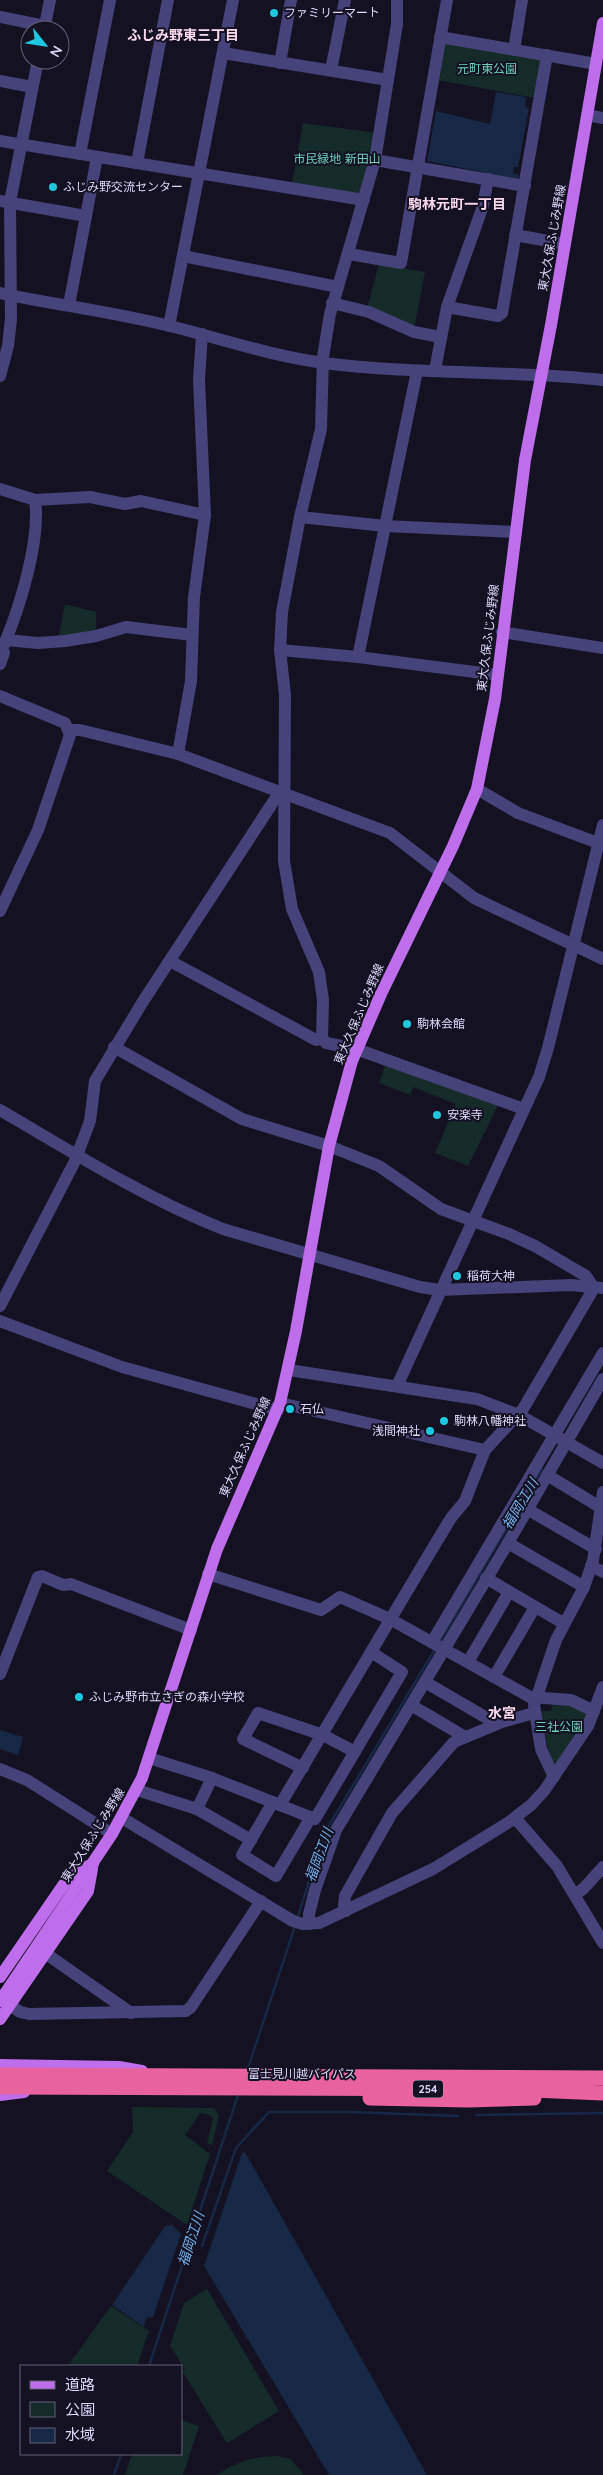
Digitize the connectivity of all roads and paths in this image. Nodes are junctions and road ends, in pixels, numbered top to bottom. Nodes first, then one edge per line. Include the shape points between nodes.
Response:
1 (50, 0) edge
2 (110, 0) edge
3 (168, 0) edge
4 (233, 0) edge
5 (291, 0) edge
6 (345, 0) edge
7 (397, 0) edge
8 (447, 0) edge
9 (522, 0) edge
10 (0, 18) edge
11 (46, 20) edge
12 (20, 23) edge
13 (603, 23) edge
14 (440, 37) junction
15 (514, 50) junction
16 (223, 54) junction
17 (547, 55) junction
18 (280, 63) junction
19 (596, 64) junction
20 (36, 70) edge
21 (331, 70) junction
22 (388, 80) junction
23 (0, 82) edge
24 (32, 87) junction
25 (586, 116) junction
26 (603, 118) edge
27 (0, 141) edge
28 (20, 144) junction
29 (80, 154) junction
30 (97, 157) junction
31 (375, 160) junction
32 (137, 163) junction
33 (417, 167) junction
34 (198, 173) junction
35 (488, 179) junction
36 (525, 186) junction
37 (364, 200) junction
38 (5, 202) edge
39 (86, 216) junction
40 (515, 235) junction
41 (565, 244) junction
42 (349, 254) junction
43 (183, 256) junction
44 (338, 287) junction
45 (5, 294) edge
46 (332, 303) junction
47 (69, 306) junction
48 (447, 307) junction
49 (169, 326) junction
50 (202, 334) junction
51 (441, 337) junction
52 (323, 363) junction
53 (417, 370) junction
54 (435, 370) junction
55 (542, 374) junction
56 (0, 376) edge
57 (603, 380) edge
58 (0, 489) edge
59 (35, 500) junction
60 (205, 515) junction
61 (300, 517) junction
62 (385, 526) junction
63 (516, 532) junction
64 (502, 632) junction
65 (192, 635) junction
66 (3, 643) edge
67 (603, 648) edge
68 (280, 650) junction
69 (358, 657) junction
70 (0, 664) edge
71 (498, 675) junction
72 (0, 696) edge
73 (69, 730) junction
74 (178, 754) junction
75 (476, 789) junction
76 (281, 794) junction
77 (603, 825) edge
78 (601, 840) edge
79 (441, 871) junction
80 (0, 911) edge
81 (573, 945) junction
82 (603, 959) edge
83 (170, 961) junction
84 (322, 1038) junction
85 (114, 1047) junction
86 (356, 1049) junction
87 (524, 1109) junction
88 (0, 1110) edge
89 (329, 1146) junction
90 (77, 1154) junction
91 (472, 1220) junction
92 (309, 1254) junction
93 (598, 1287) edge
94 (440, 1290) junction
95 (0, 1306) edge
96 (0, 1321) edge
97 (603, 1353) edge
98 (289, 1370) junction
99 (603, 1381) edge
100 (397, 1386) junction
101 (279, 1406) junction
102 (519, 1415) junction
103 (555, 1435) junction
104 (566, 1442) junction
105 (485, 1450) junction
106 (603, 1463) edge
107 (547, 1475) junction
108 (603, 1492) edge
109 (527, 1509) junction
110 (601, 1511) edge
111 (508, 1544) junction
112 (596, 1549) junction
113 (591, 1566) junction
114 (603, 1572) edge
115 (208, 1574) junction
116 (486, 1578) junction
117 (584, 1587) junction
118 (509, 1592) junction
119 (535, 1607) junction
120 (390, 1619) junction
121 (563, 1623) junction
122 (190, 1630) junction
123 (438, 1646) junction
124 (371, 1652) junction
125 (468, 1662) junction
126 (0, 1674) edge
127 (494, 1677) junction
128 (425, 1682) junction
129 (603, 1687) edge
130 (536, 1698) junction
131 (411, 1705) junction
132 (594, 1711) junction
133 (534, 1713) junction
134 (497, 1724) junction
135 (323, 1734) junction
136 (465, 1737) junction
137 (355, 1752) junction
138 (149, 1758) junction
139 (303, 1768) junction
140 (0, 1769) edge
141 (554, 1777) junction
142 (212, 1778) junction
143 (137, 1790) junction
144 (277, 1804) junction
145 (197, 1809) junction
146 (311, 1817) junction
147 (122, 1818) junction
148 (515, 1818) junction
149 (112, 1834) junction
150 (251, 1840) junction
151 (93, 1864) junction
152 (603, 1867) edge
153 (575, 1895) junction
154 (261, 1901) junction
155 (346, 1911) junction
156 (301, 1923) junction
157 (603, 1943) edge
158 (40, 1952) junction
159 (0, 1978) edge
160 (5, 2003) edge
161 (131, 2013) junction
162 (0, 2019) edge
163 (0, 2065) edge
164 (603, 2072) edge
165 (0, 2075) edge
166 (177, 2076) junction
167 (553, 2078) junction
168 (603, 2078) edge
169 (238, 2082) junction
170 (255, 2082) junction
171 (0, 2087) edge
172 (44, 2087) junction
173 (603, 2093) edge
174 (0, 2095) edge

1 - 11 street
2 - 29 street
3 - 32 street
4 - 16 street
5 - 18 street
6 - 21 street
7 - 22 street via 397,24
8 - 14 street
9 - 15 street
10 - 12 street
13 - 19 main road, 東大久保ふじみ野線
14 - 15 street
14 - 33 street
15 - 17 street
16 - 18 street
16 - 34 street
17 - 19 street
17 - 36 street
18 - 21 street
19 - 25 main road, 東大久保ふじみ野線
20 - 24 street
21 - 22 street
22 - 31 street
23 - 24 street
24 - 28 street
25 - 26 street
25 - 41 main road, 東大久保ふじみ野線
27 - 28 street
28 - 29 street
28 - 38 street
29 - 30 street
30 - 32 street
30 - 39 street
31 - 33 street
31 - 37 street
32 - 34 street
33 - 35 street
33 - 42 street via 401,263
34 - 37 street
34 - 43 street
35 - 36 street
35 - 48 street via 483,206
36 - 40 street
37 - 42 street
38 - 39 street
38 - 45 street
39 - 47 street
40 - 41 street
40 - 48 street via 500,315
41 - 55 main road, 東大久保ふじみ野線
42 - 44 street
43 - 44 street
43 - 49 street
44 - 46 street
45 - 47 street
45 - 56 street via 11,332
46 - 51 street via 368,312 414,332
46 - 52 street
47 - 49 street
48 - 51 street
49 - 50 street
50 - 52 street via 258,350
50 - 60 street via 199,380
51 - 54 street
52 - 53 street
52 - 61 street via 321,429
53 - 54 street
53 - 62 street
54 - 55 street
55 - 57 street
55 - 63 main road, 東大久保ふじみ野線 via 525,460
58 - 59 street
59 - 60 street via 90,497 125,504 141,501
59 - 66 street via 35,544
60 - 65 street
61 - 62 street
61 - 68 street via 282,612
62 - 63 street
62 - 69 street
63 - 64 main road, 東大久保ふじみ野線
64 - 67 street
64 - 71 main road, 東大久保ふじみ野線
65 - 66 street via 126,627 65,641
65 - 74 street via 191,681
66 - 70 street
68 - 69 street
68 - 76 street via 284,695
69 - 71 street
71 - 75 main road, 東大久保ふじみ野線
72 - 73 street via 57,719
73 - 74 street
73 - 80 street via 38,830
74 - 76 street
75 - 78 street via 518,813
75 - 79 main road, 東大久保ふじみ野線
76 - 79 street via 390,833
76 - 83 street
76 - 84 street via 286,883 292,909 319,972 323,1000
77 - 78 street
78 - 81 street
79 - 81 street via 474,898
79 - 86 main road, 東大久保ふじみ野線
81 - 82 street
81 - 87 street via 540,1076
83 - 84 street via 316,1040
83 - 85 street
84 - 86 street via 326,1043
85 - 89 street via 242,1119
85 - 90 street via 95,1081 90,1121
86 - 87 street
86 - 89 main road, 東大久保ふじみ野線
87 - 91 street
88 - 90 street
89 - 91 street via 379,1166 440,1209
89 - 92 main road, 東大久保ふじみ野線
90 - 92 street via 200,1220
90 - 95 street
91 - 93 street via 535,1246 586,1276
91 - 94 street
92 - 94 street via 404,1283
92 - 98 main road, 東大久保ふじみ野線
93 - 94 street
93 - 102 street
94 - 100 street
96 - 101 street via 122,1367
97 - 103 street
98 - 100 street
98 - 101 main road, 東大久保ふじみ野線
99 - 104 street
100 - 102 street via 477,1399
101 - 105 street
101 - 115 main road, 東大久保ふじみ野線 via 236,1501
102 - 103 street
102 - 105 street
103 - 104 street
103 - 123 street
104 - 106 street
104 - 107 street
105 - 120 street via 465,1501 451,1518
107 - 109 street
107 - 110 street
108 - 110 street
109 - 111 street
109 - 112 street
110 - 112 street
111 - 116 street
111 - 117 street
112 - 113 street
113 - 114 street
113 - 117 street
115 - 120 street via 321,1610 340,1597
115 - 122 main road, 東大久保ふじみ野線
116 - 118 street
116 - 123 street
117 - 121 street
118 - 119 street
118 - 125 street
119 - 121 street
119 - 127 street
120 - 123 street
120 - 124 street
121 - 130 street
122 - 126 street via 42,1576 38,1577
122 - 138 main road, 東大久保ふじみ野線
123 - 125 street
123 - 128 street
124 - 135 street
124 - 137 street via 402,1672
125 - 127 street
127 - 130 street
128 - 131 street
128 - 134 street
129 - 132 street
130 - 132 street via 571,1700
130 - 133 street
131 - 136 street
131 - 156 street via 336,1830 309,1914
132 - 141 street via 588,1726
133 - 134 street
133 - 141 street via 541,1749
134 - 136 street
135 - 137 street
135 - 139 street
135 - 139 street via 258,1713 243,1739
136 - 155 street via 454,1742 392,1813 345,1896
137 - 146 street via 314,1819
138 - 142 street
138 - 143 main road, 東大久保ふじみ野線
139 - 144 street
140 - 149 street via 27,1780
141 - 148 street via 540,1796
142 - 144 street
142 - 145 street
143 - 145 street
143 - 147 main road, 東大久保ふじみ野線
144 - 146 street
144 - 150 street
145 - 150 street
146 - 150 street via 276,1876 242,1856
147 - 149 main road, 東大久保ふじみ野線
147 - 154 street
148 - 153 street via 546,1852
148 - 155 street via 433,1869
149 - 151 main road, 東大久保ふじみ野線
151 - 158 main road, 東大久保ふじみ野線
151 - 159 main road via 71,1874
152 - 153 street
153 - 157 street
154 - 156 street
154 - 161 street via 192,2007 179,2013
155 - 156 street via 328,1920
158 - 160 main road, 東大久保ふじみ野線
158 - 161 street
160 - 161 street via 29,2014
160 - 162 main road, 東大久保ふじみ野線
163 - 166 main road via 119,2067
164 - 167 highway, 254 via 572,2072
165 - 166 highway, 富士見川越バイパス / 254
166 - 169 highway, 富士見川越バイパス / 254
167 - 168 highway, 富士見川越バイパス / 254
167 - 170 highway, 富士見川越バイパス / 254
169 - 170 highway, 富士見川越バイパス / 254
169 - 172 highway, 富士見川越バイパス / 254
170 - 173 highway, 富士見川越バイパス / 254 via 329,2089 509,2089
171 - 172 highway, 富士見川越バイパス / 254
172 - 174 main road

